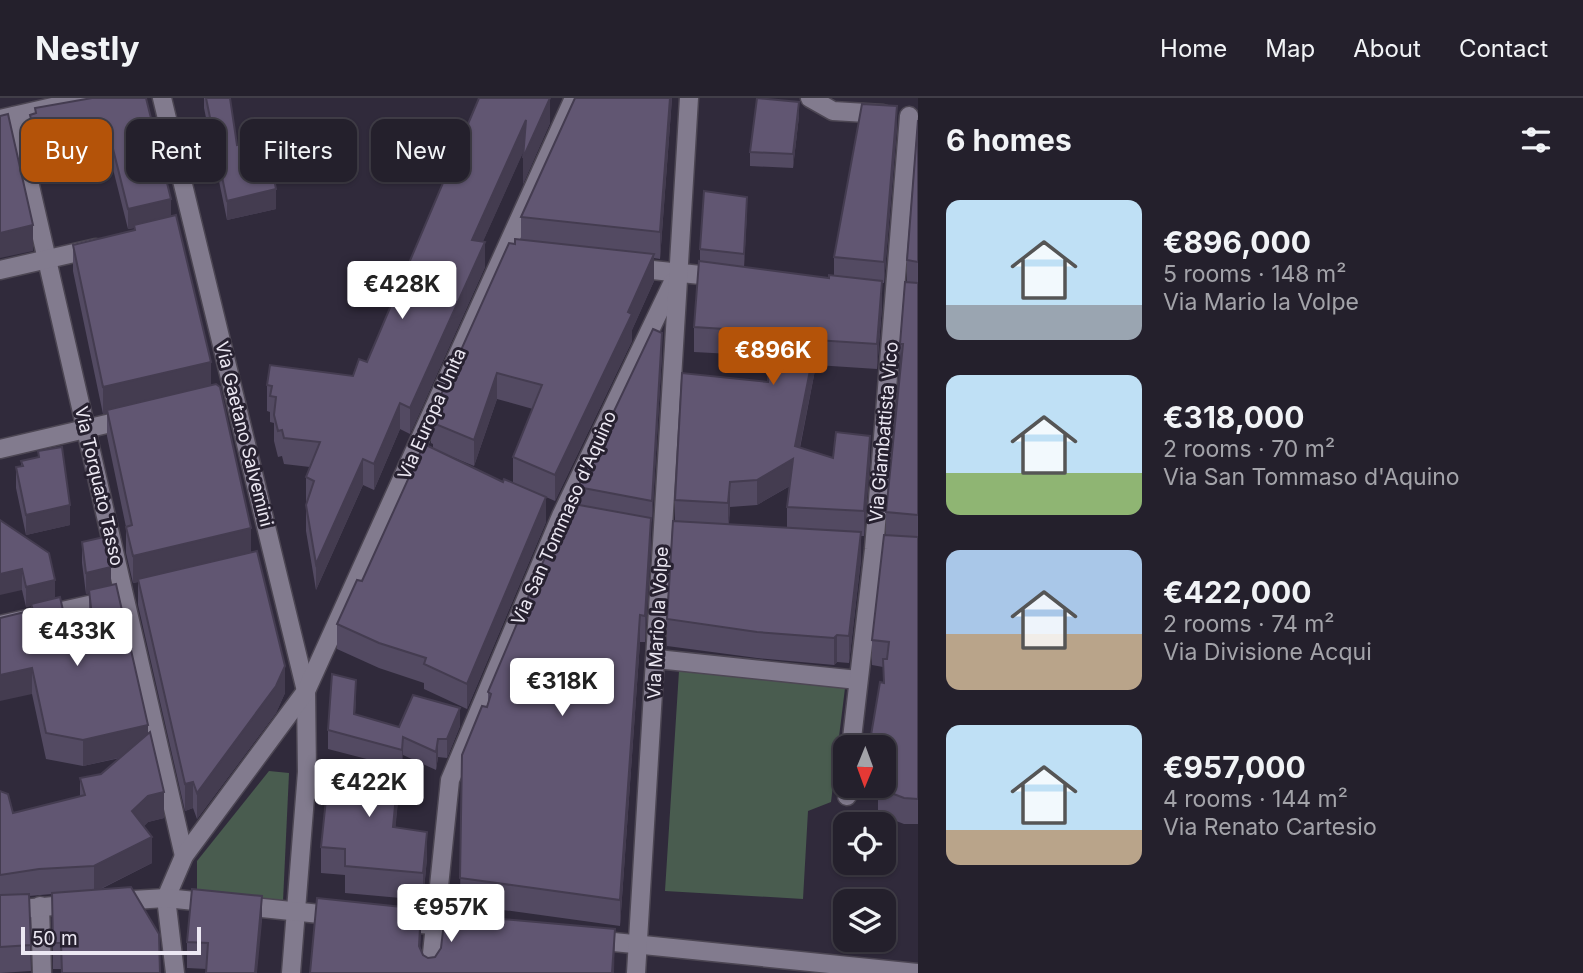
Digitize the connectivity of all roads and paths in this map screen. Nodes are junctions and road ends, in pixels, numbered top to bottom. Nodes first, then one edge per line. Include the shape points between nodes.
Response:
1 (92, 98) edge
2 (162, 98) edge
3 (574, 98) edge
4 (689, 98) edge
5 (810, 98) edge
6 (72, 100) edge
7 (914, 116) edge
8 (7, 117) edge
9 (113, 244) edge
10 (47, 260) junction
11 (611, 265) edge
12 (0, 270) edge
13 (677, 273) junction
14 (732, 279) edge
15 (140, 417) edge
16 (86, 429) junction
17 (0, 449) edge
18 (867, 549) junction
19 (896, 550) edge
20 (131, 595) junction
21 (0, 625) edge
22 (657, 659) junction
23 (858, 680) junction
24 (306, 691) junction
25 (852, 735) edge
26 (184, 856) junction
27 (166, 898) junction
28 (40, 906) junction
29 (0, 911) edge
30 (298, 912) junction
31 (353, 917) edge
32 (380, 920) edge
33 (435, 925) junction
34 (490, 930) edge
35 (571, 938) edge
36 (639, 944) junction
37 (42, 973) edge
38 (175, 973) edge
39 (291, 973) edge
40 (430, 973) edge
41 (636, 973) edge
42 (918, 973) edge

1 - 6 street
2 - 24 street, Via Gaetano Salvemini via 186,228 227,397
3 - 24 street, Via Europa Unita via 511,254 420,456
4 - 13 street, Via Mario la Volpe
5 - 7 street via 833,111
6 - 8 street
7 - 18 street, Via Giambattista Vico
8 - 10 street, Via Torquato Tasso
9 - 10 street
10 - 12 street
10 - 16 street, Via Torquato Tasso
11 - 13 street
13 - 14 street
13 - 22 street, Via Mario la Volpe
13 - 33 street, Via San Tommaso d'Aquino via 561,515 450,780
15 - 16 street
16 - 17 street
16 - 20 street, Via Torquato Tasso
18 - 19 street
18 - 23 street, Via Giambattista Vico
20 - 21 street
20 - 26 street, Via Torquato Tasso
22 - 23 street
22 - 36 street, Via Mario la Volpe
23 - 25 street, Via Giambattista Vico
24 - 26 street
24 - 30 street, Via Gaetano Salvemini via 307,772
26 - 27 street
27 - 28 street
27 - 30 street
27 - 38 street
28 - 29 street
28 - 37 street
30 - 31 street
30 - 39 street, Via Gaetano Salvemini
32 - 33 street
33 - 34 street
33 - 40 street, Via San Tommaso d'Aquino
35 - 36 street
36 - 41 street, Via Mario la Volpe
36 - 42 street

